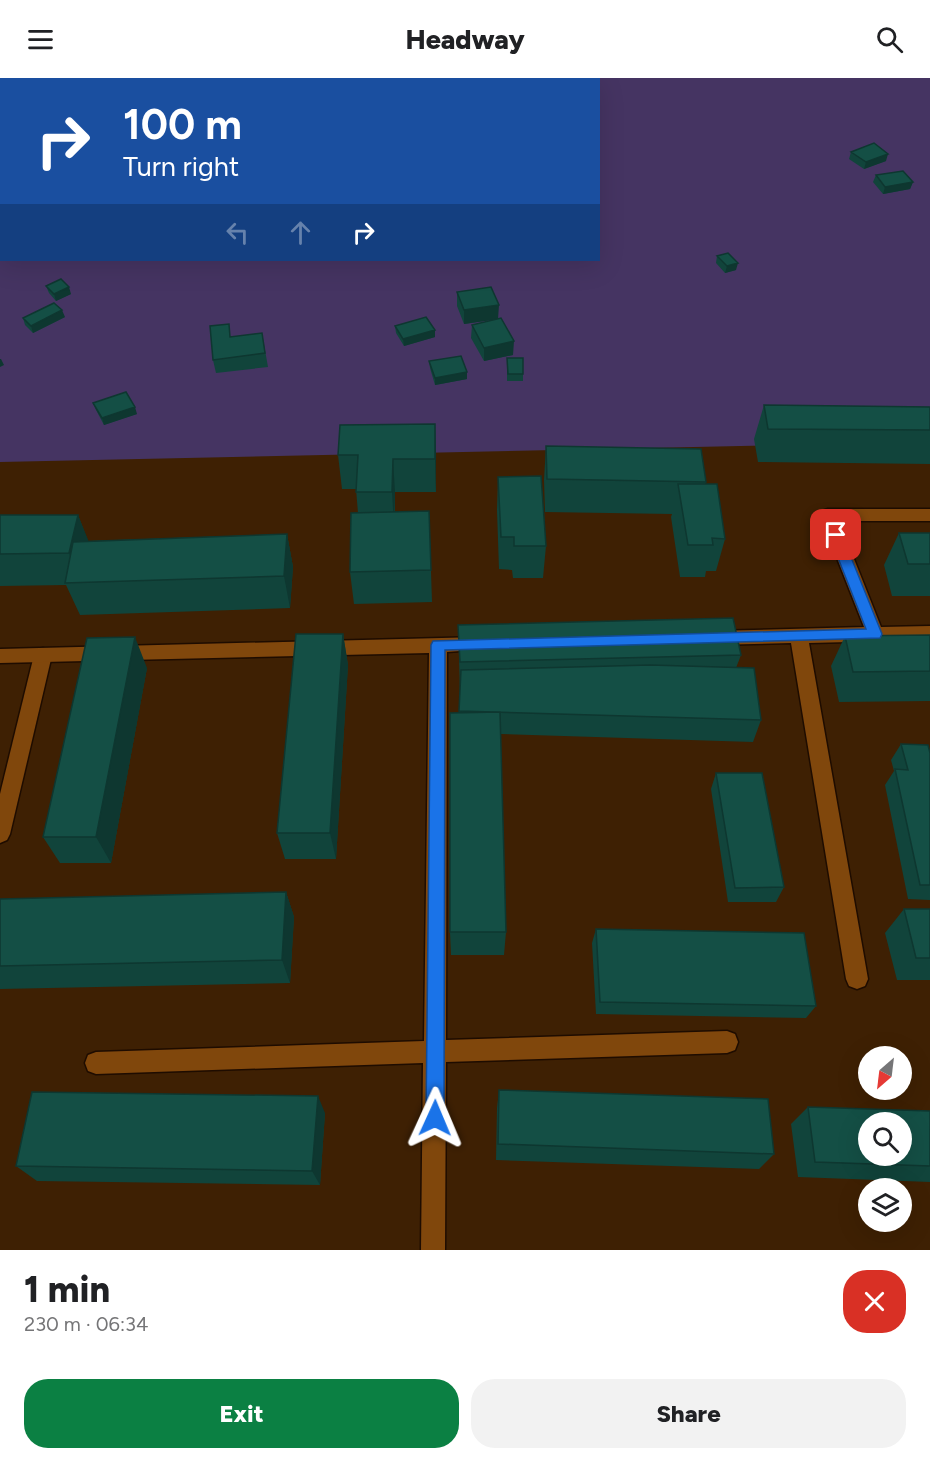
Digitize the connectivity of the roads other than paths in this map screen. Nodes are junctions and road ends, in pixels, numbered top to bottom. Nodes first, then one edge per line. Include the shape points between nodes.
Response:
1 (930, 514) edge
2 (930, 633) edge
3 (875, 634) junction
4 (799, 636) junction
5 (694, 638) edge
6 (496, 644) edge
7 (438, 645) junction
8 (43, 655) junction
9 (0, 656) edge
10 (0, 834) edge
11 (857, 979) dead end
12 (727, 1042) dead end
13 (436, 1051) junction
14 (96, 1063) dead end
15 (433, 1250) edge

1 - 3 street via 828,515
2 - 3 street
3 - 4 street
4 - 5 street
4 - 11 street
6 - 7 street
7 - 8 street
7 - 13 street
8 - 9 street
8 - 10 street
12 - 13 street
13 - 14 street
13 - 15 street

